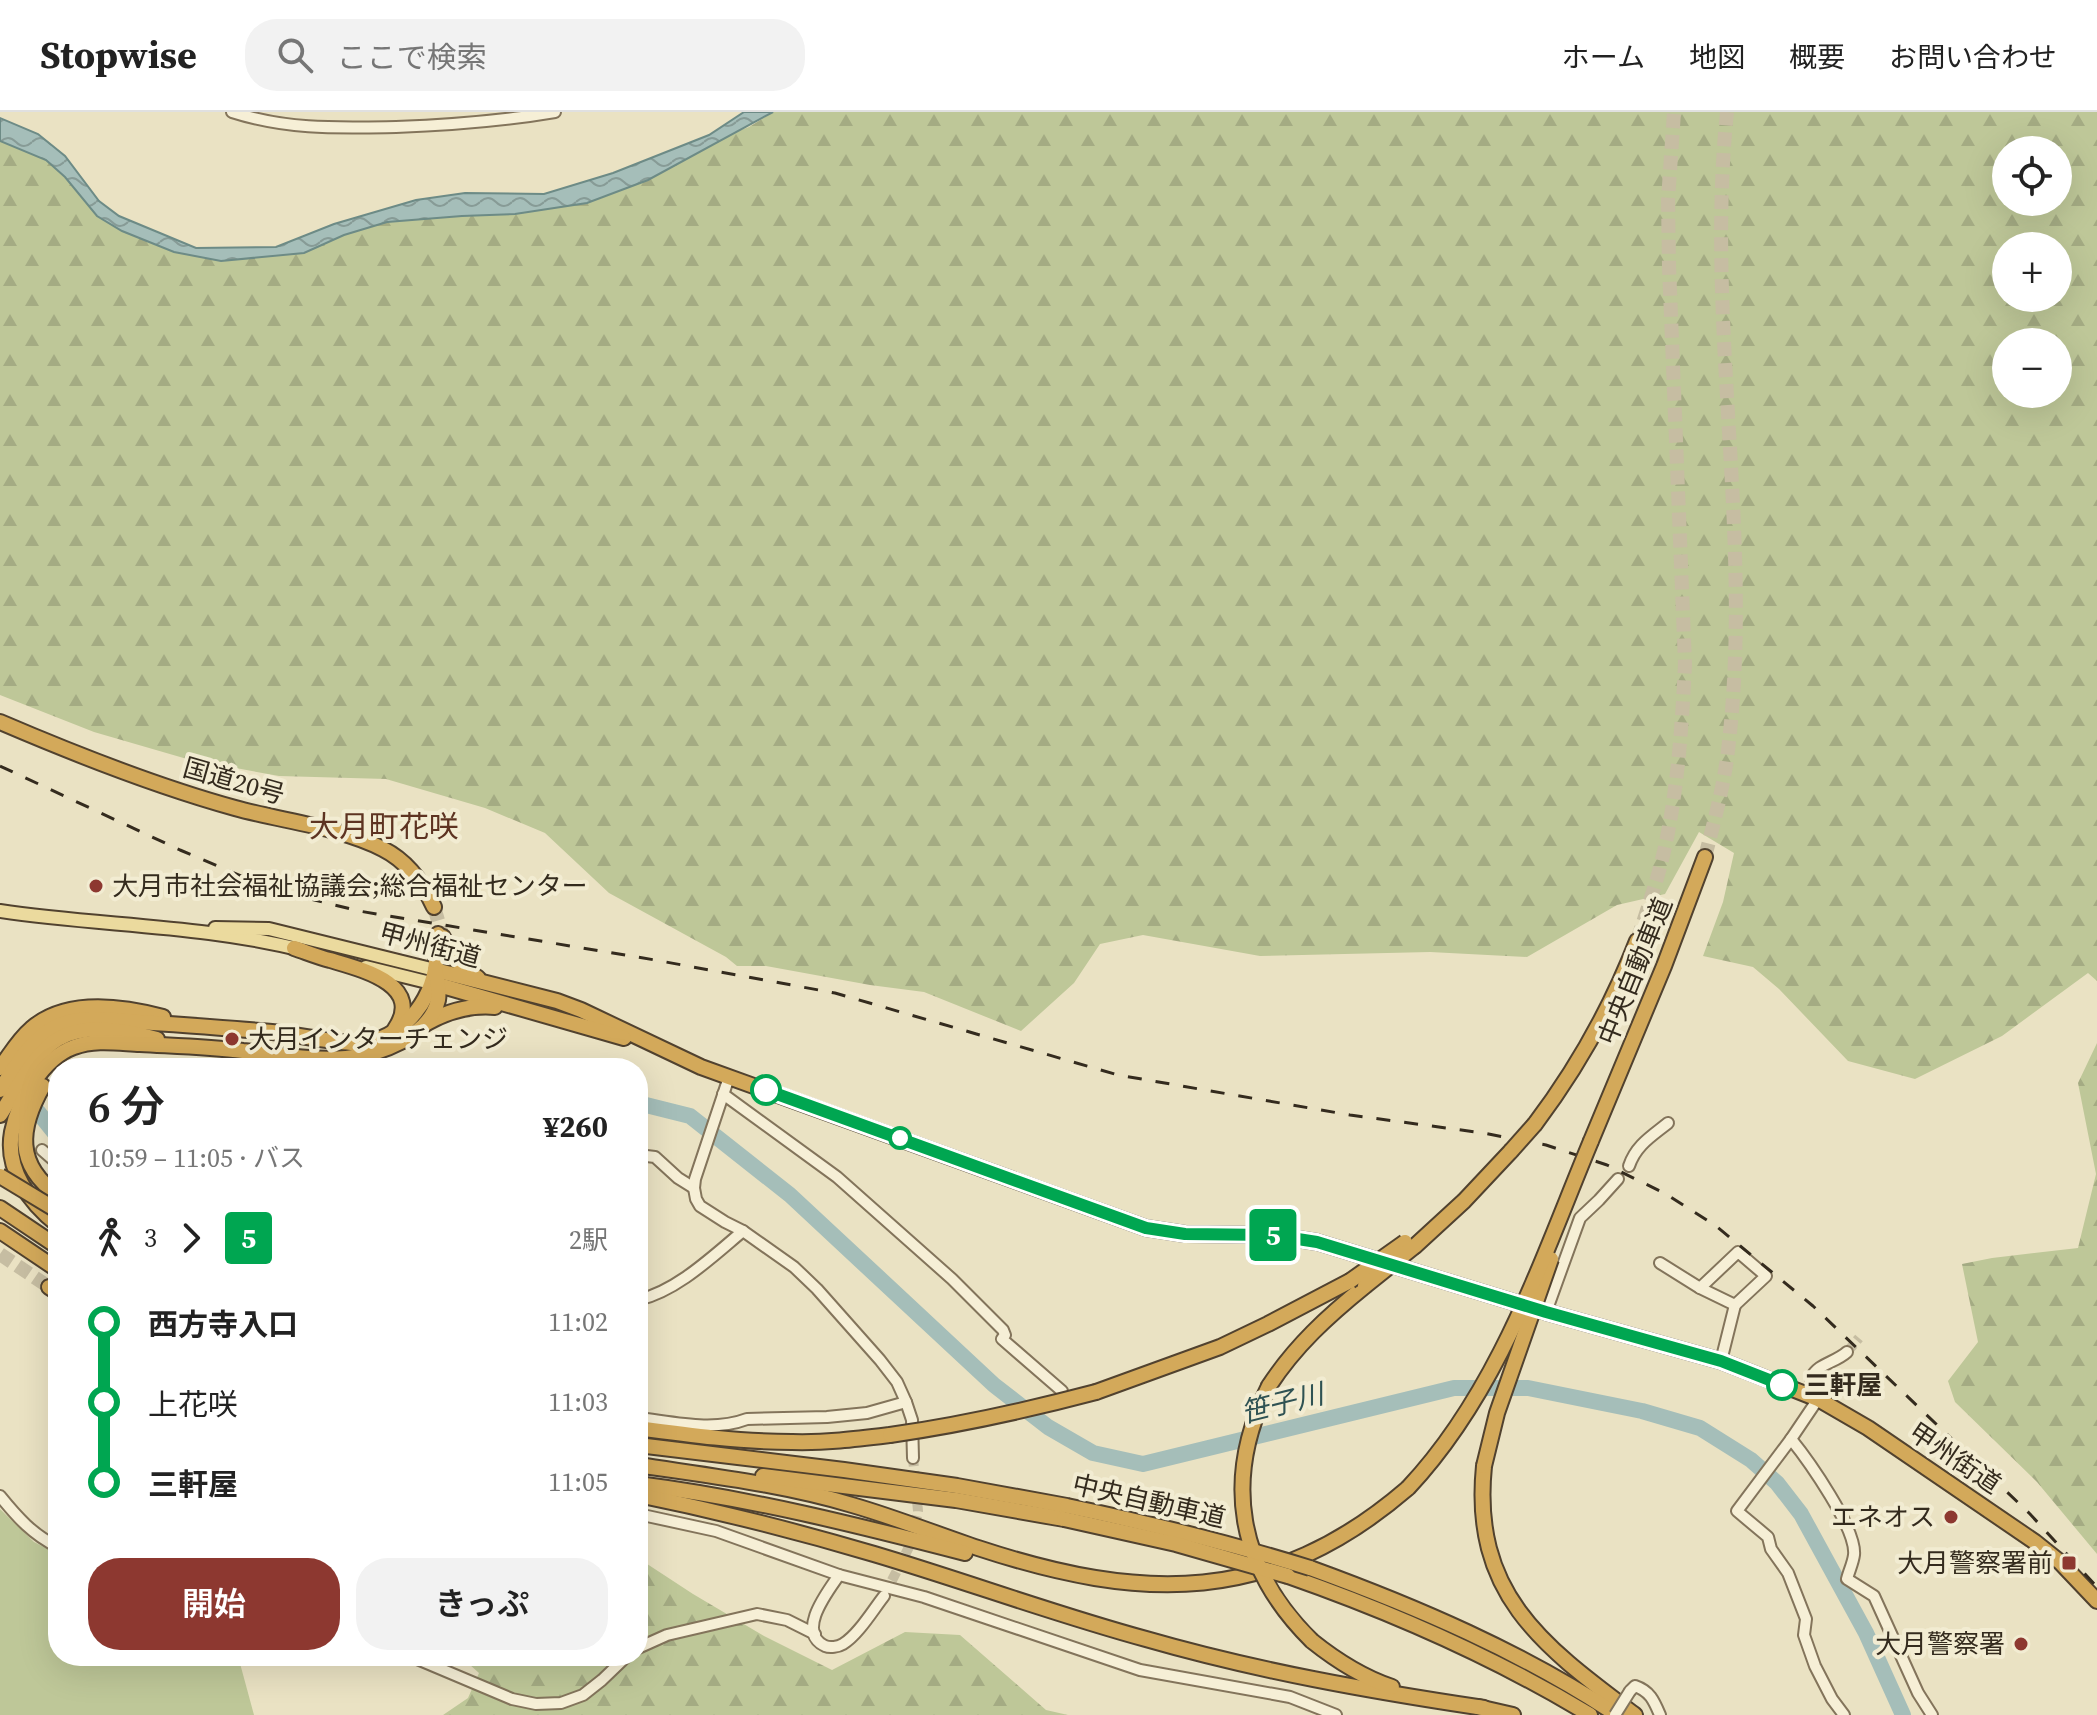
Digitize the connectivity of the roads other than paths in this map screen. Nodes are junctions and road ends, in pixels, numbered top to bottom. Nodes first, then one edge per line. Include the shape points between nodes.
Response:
1 (232, 112) edge
2 (555, 112) edge
3 (519, 115) edge
4 (0, 722) edge
5 (1705, 857) tunnel mouth
6 (434, 907) tunnel mouth
7 (0, 911) edge
8 (168, 928) junction
9 (1637, 941) tunnel mouth
10 (294, 948) junction
11 (435, 980) junction
12 (491, 985) junction
13 (558, 1018) junction
14 (424, 1025) junction
15 (392, 1033) junction
16 (189, 1046) junction
17 (670, 1053) junction
18 (70, 1058) edge
19 (48, 1061) edge
20 (33, 1063) junction
21 (0, 1068) edge
22 (729, 1077) junction
23 (0, 1090) edge
24 (723, 1094) junction
25 (0, 1115) edge
26 (1668, 1123) dead end
27 (1592, 1141) junction
28 (17, 1144) junction
29 (42, 1150) dead end
30 (48, 1155) edge
31 (648, 1156) edge
32 (1629, 1166) dead end
33 (0, 1176) edge
34 (1618, 1179) dead end
35 (694, 1184) junction
36 (48, 1187) edge
37 (48, 1205) edge
38 (0, 1208) edge
39 (48, 1216) edge
40 (0, 1231) edge
41 (743, 1231) junction
42 (48, 1240) edge
43 (48, 1263) edge
44 (1660, 1263) dead end
45 (1358, 1283) junction
46 (1700, 1288) junction
47 (648, 1298) edge
48 (1735, 1305) junction
49 (1546, 1312) junction
50 (1847, 1352) tunnel mouth
51 (1721, 1361) junction
52 (1062, 1391) dead end
53 (1818, 1399) junction
54 (906, 1402) junction
55 (648, 1419) edge
56 (648, 1429) edge
57 (1791, 1439) junction
58 (648, 1446) edge
59 (913, 1458) tunnel mouth
60 (648, 1464) edge
61 (648, 1465) edge
62 (648, 1486) edge
63 (0, 1496) edge
64 (648, 1497) edge
65 (1065, 1513) junction
66 (648, 1516) edge
67 (48, 1542) edge
68 (839, 1575) junction
69 (1115, 1582) junction
70 (884, 1596) tunnel mouth
71 (2097, 1601) edge
72 (815, 1634) junction
73 (648, 1644) edge
74 (434, 1666) edge
75 (617, 1666) edge
76 (1484, 1708) junction
77 (1336, 1715) edge
78 (1513, 1715) edge
79 (1590, 1715) edge
80 (1616, 1715) edge
81 (1635, 1715) edge
82 (1660, 1715) edge
83 (1844, 1715) edge
84 (1932, 1715) edge

1 - 3 street via 313,128 437,125
2 - 3 street
4 - 6 highway, 国道20号 via 174,789 364,840 401,860
5 - 27 highway, 中央自動車道
7 - 8 main road, 甲州街道
8 - 10 main road, 甲州街道
8 - 11 main road, 甲州街道 via 269,929
9 - 45 highway, 中央自動車道, bridge via 1600,1025 1535,1124 1464,1201
10 - 11 main road, 甲州街道
10 - 15 highway via 367,971 390,984 403,1008
11 - 12 highway, 甲州街道
11 - 12 highway via 440,935 459,966
11 - 13 highway, 甲州街道
11 - 14 highway via 438,1000
11 - 15 highway via 418,1010
12 - 17 highway, 甲州街道 via 581,1010
13 - 14 highway via 475,1006
13 - 17 highway, 甲州街道
14 - 16 highway via 381,1051 343,1058
15 - 20 highway via 352,1043 190,1024 146,1012 67,1010 30,1029
16 - 18 highway via 91,1049
16 - 20 highway via 124,1032 80,1031 56,1040
17 - 22 highway, 甲州街道
19 - 20 highway
20 - 21 highway
20 - 23 highway
20 - 25 highway
20 - 28 highway via 12,1131
22 - 24 street
22 - 49 highway, 甲州街道 via 1146,1228 1308,1240
24 - 35 street
24 - 52 street via 837,1177 952,1279 1003,1330 1002,1339
26 - 32 street via 1639,1145
27 - 69 highway, bridge via 1487,1379 1447,1443 1408,1488 1358,1528 1277,1567 1185,1585
27 - 81 highway, bridge via 1497,1413 1484,1466 1485,1529 1495,1566 1525,1622
28 - 36 highway
28 - 39 highway via 15,1171
29 - 30 street
31 - 35 street
33 - 37 highway, bridge
34 - 49 street via 1580,1218
35 - 41 street via 700,1206
38 - 42 highway
40 - 43 highway
41 - 47 street via 695,1271
41 - 54 street via 817,1289 880,1360
44 - 46 street
45 - 56 highway, bridge via 1220,1347 1096,1392 996,1417 830,1442 753,1441
45 - 76 highway, bridge via 1294,1352 1269,1386 1251,1428 1243,1473 1250,1540 1266,1583 1294,1624 1345,1665 1378,1682
46 - 48 street
46 - 48 street via 1738,1252 1766,1276
48 - 51 street
49 - 51 highway, 甲州街道
50 - 53 street via 1814,1371
51 - 53 highway, 甲州街道
53 - 57 street
53 - 71 highway, 甲州街道 via 2035,1542
54 - 55 street via 867,1413 747,1419 713,1426
54 - 59 street
57 - 83 street via 1737,1511 1768,1537 1788,1573 1806,1619 1804,1635 1815,1666
57 - 84 street via 1846,1526 1855,1553 1847,1579 1874,1596
58 - 65 highway, 中央自動車道 via 957,1486
60 - 65 highway, 中央自動車道
61 - 69 highway via 828,1498 1018,1561
62 - 69 highway via 846,1522 1030,1568
63 - 67 street
64 - 76 highway via 859,1550 1212,1657
65 - 79 highway, 中央自動車道, bridge via 1288,1576 1402,1619
65 - 80 highway, 中央自動車道, bridge via 1189,1533 1310,1568 1462,1629
66 - 68 street via 716,1531
68 - 72 street via 817,1608
68 - 77 street via 924,1597 1140,1670 1290,1697
70 - 72 street via 843,1644 823,1645
72 - 73 street via 787,1620 757,1614
74 - 75 street via 536,1704 583,1695
76 - 78 highway
80 - 82 street, bridge via 1635,1686 1651,1695

